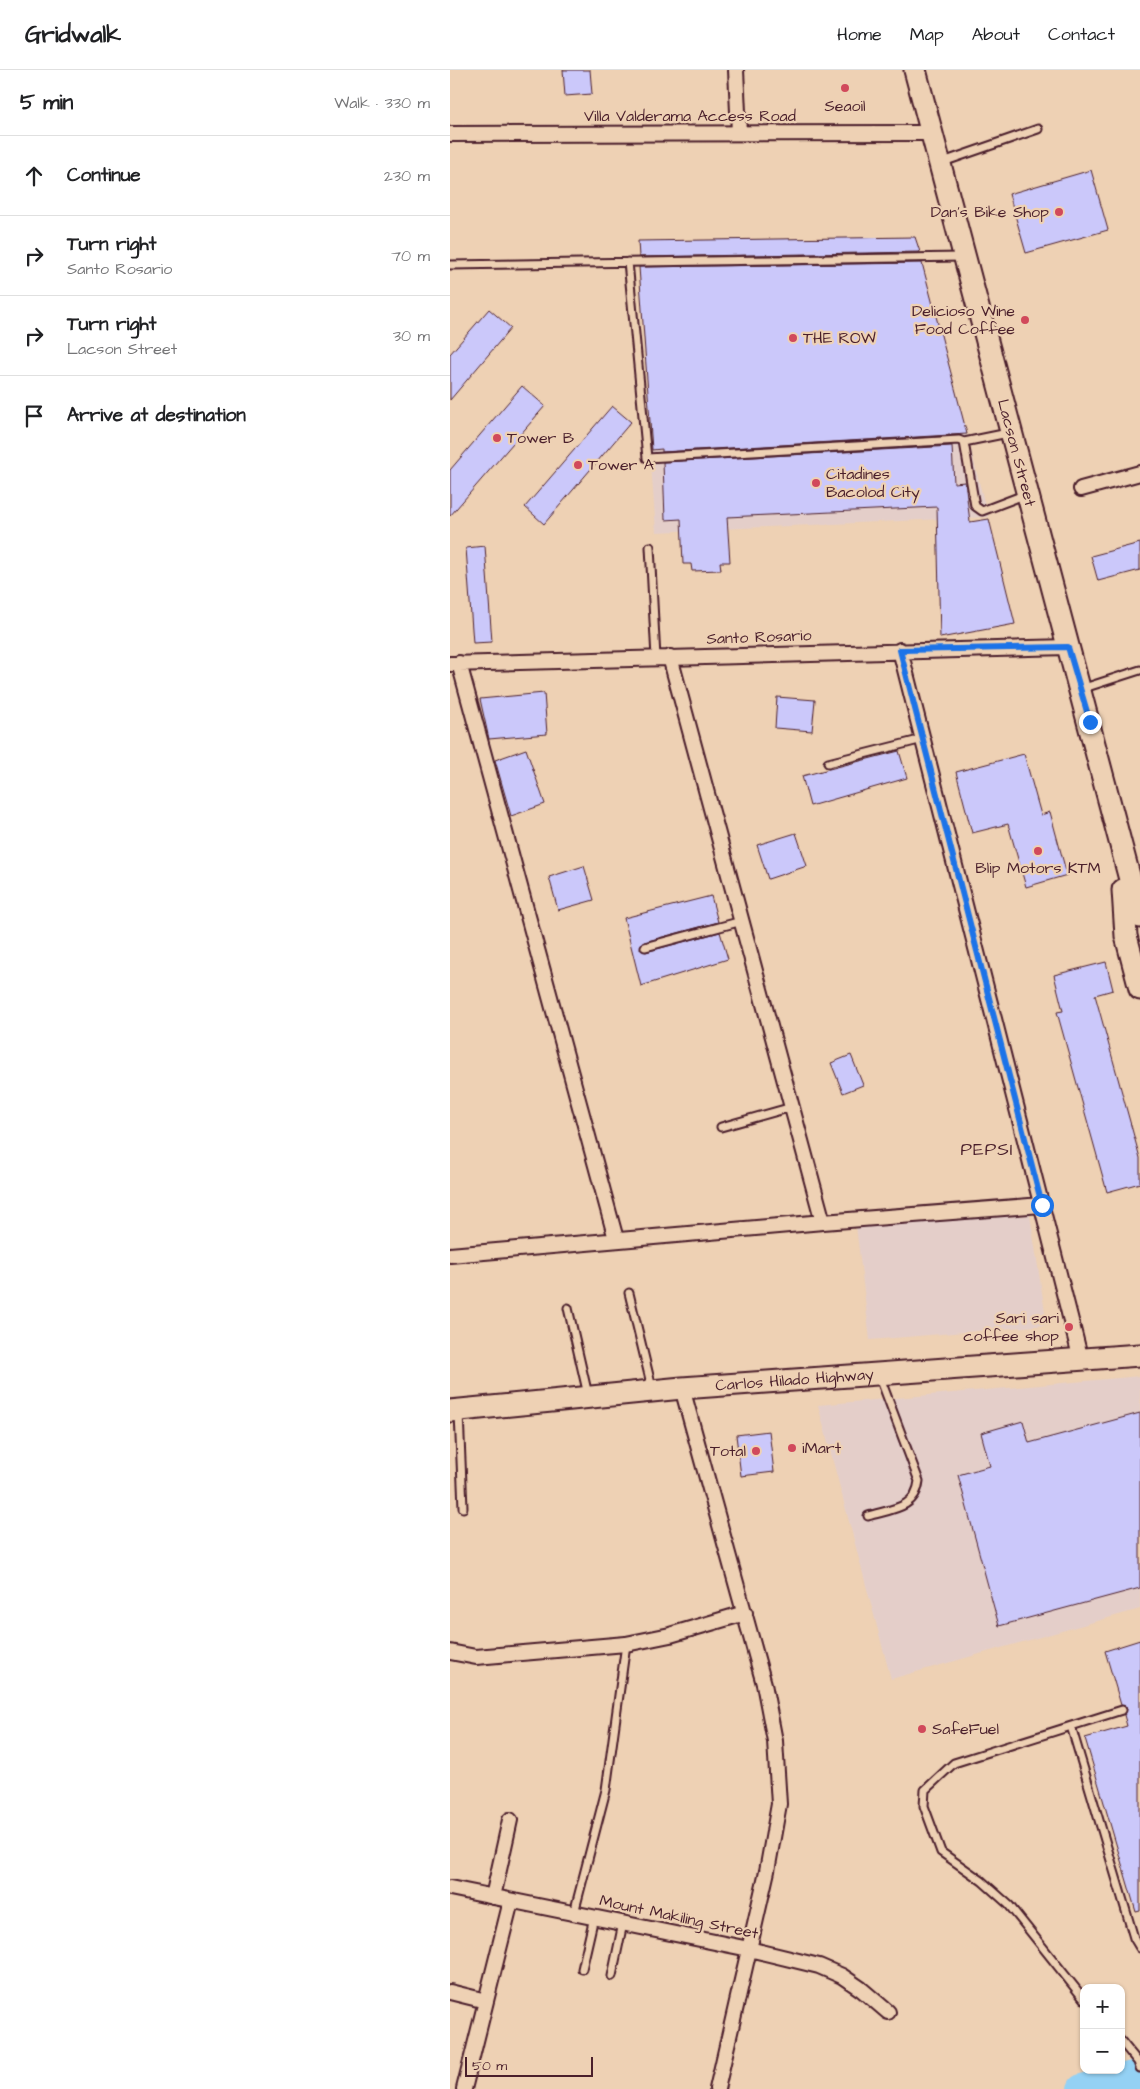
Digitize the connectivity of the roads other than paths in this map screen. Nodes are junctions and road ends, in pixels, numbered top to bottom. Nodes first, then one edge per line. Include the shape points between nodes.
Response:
1 (736, 70) edge
2 (915, 70) edge
3 (1038, 128) dead end
4 (739, 132) junction
5 (930, 133) junction
6 (450, 134) edge
7 (940, 163) junction
8 (965, 257) junction
9 (628, 262) junction
10 (450, 265) edge
11 (1011, 432) junction
12 (964, 442) junction
13 (1140, 473) edge
14 (1081, 489) dead end
15 (1027, 494) junction
16 (650, 548) dead end
17 (1068, 647) junction
18 (900, 650) junction
19 (663, 657) junction
20 (454, 664) edge
21 (1140, 670) edge
22 (1080, 689) junction
23 (923, 738) junction
24 (828, 763) dead end
25 (1120, 835) junction
26 (1140, 880) edge
27 (1140, 917) edge
28 (743, 920) junction
29 (645, 947) dead end
30 (1140, 989) edge
31 (792, 1107) junction
32 (721, 1127) dead end
33 (1042, 1205) junction
34 (823, 1222) junction
35 (616, 1239) junction
36 (450, 1255) edge
37 (629, 1293) dead end
38 (568, 1308) dead end
39 (1140, 1355) edge
40 (1081, 1360) junction
41 (878, 1373) junction
42 (682, 1388) junction
43 (653, 1391) junction
44 (589, 1398) junction
45 (454, 1410) edge
46 (463, 1508) dead end
47 (868, 1516) dead end
48 (745, 1613) junction
49 (626, 1644) junction
50 (450, 1652) edge
51 (1122, 1710) dead end
52 (1071, 1726) junction
53 (510, 1820) dead end
54 (450, 1888) edge
55 (493, 1897) junction
56 (511, 1900) junction
57 (574, 1913) junction
58 (594, 1917) junction
59 (623, 1923) junction
60 (1140, 1948) edge
61 (748, 1949) junction
62 (582, 1969) dead end
63 (612, 1976) dead end
64 (450, 1992) edge
65 (1080, 1994) edge
66 (486, 2000) junction
67 (888, 2012) dead end
68 (1125, 2046) edge
69 (1140, 2068) edge
70 (464, 2089) edge
71 (717, 2089) edge

1 - 4 street
2 - 5 main road, Lacson Street
3 - 7 lane
4 - 5 street, Villa Valderama Access Road
4 - 6 street, Villa Valderama Access Road
5 - 7 main road, Lacson Street
7 - 8 main road, Lacson Street
8 - 9 lane
8 - 11 main road, Lacson Street
9 - 10 lane
9 - 12 lane via 647,458
11 - 12 lane
11 - 15 main road, Lacson Street
12 - 15 lane via 975,506 982,511
13 - 14 street
15 - 17 main road, Lacson Street
16 - 19 lane
17 - 18 street, Santo Rosario
17 - 22 main road, Lacson Street
18 - 19 street, Santo Rosario
18 - 23 street
19 - 20 street, Santo Rosario
19 - 28 street
20 - 35 street
21 - 22 lane
22 - 25 main road, Lacson Street
23 - 24 lane
23 - 33 street
25 - 26 main road, Lacson Street
25 - 27 main road, Lacson Street
25 - 30 main road, Lacson Street via 1126,936
28 - 29 lane
28 - 31 street
31 - 32 lane
31 - 34 street
33 - 34 street
33 - 40 street
34 - 35 street
35 - 36 street
37 - 43 lane
38 - 44 lane
39 - 40 main road, Carlos Hilado Highway
40 - 41 main road, Carlos Hilado Highway
41 - 42 main road, Carlos Hilado Highway
41 - 47 lane via 919,1481 918,1492 912,1500
42 - 43 main road, Carlos Hilado Highway
42 - 48 street
43 - 44 main road, Carlos Hilado Highway
44 - 45 main road, Carlos Hilado Highway
45 - 46 lane
48 - 49 street
48 - 61 street via 775,1741 779,1804
49 - 50 street via 476,1657
49 - 57 lane via 606,1790
51 - 52 lane
52 - 60 lane via 1134,1938
52 - 65 lane via 954,1763 925,1790 924,1806 940,1852 982,1881 1009,1905
53 - 55 street
54 - 55 street, Mount Makiling Street
55 - 56 street, Mount Makiling Street
56 - 57 street, Mount Makiling Street
56 - 66 street
57 - 58 street, Mount Makiling Street
58 - 59 street, Mount Makiling Street
58 - 62 lane
59 - 61 street, Mount Makiling Street
59 - 63 lane
61 - 67 street, Mount Makiling Street via 820,1966 842,1976
61 - 71 street
64 - 66 street
66 - 70 street
68 - 69 lane

